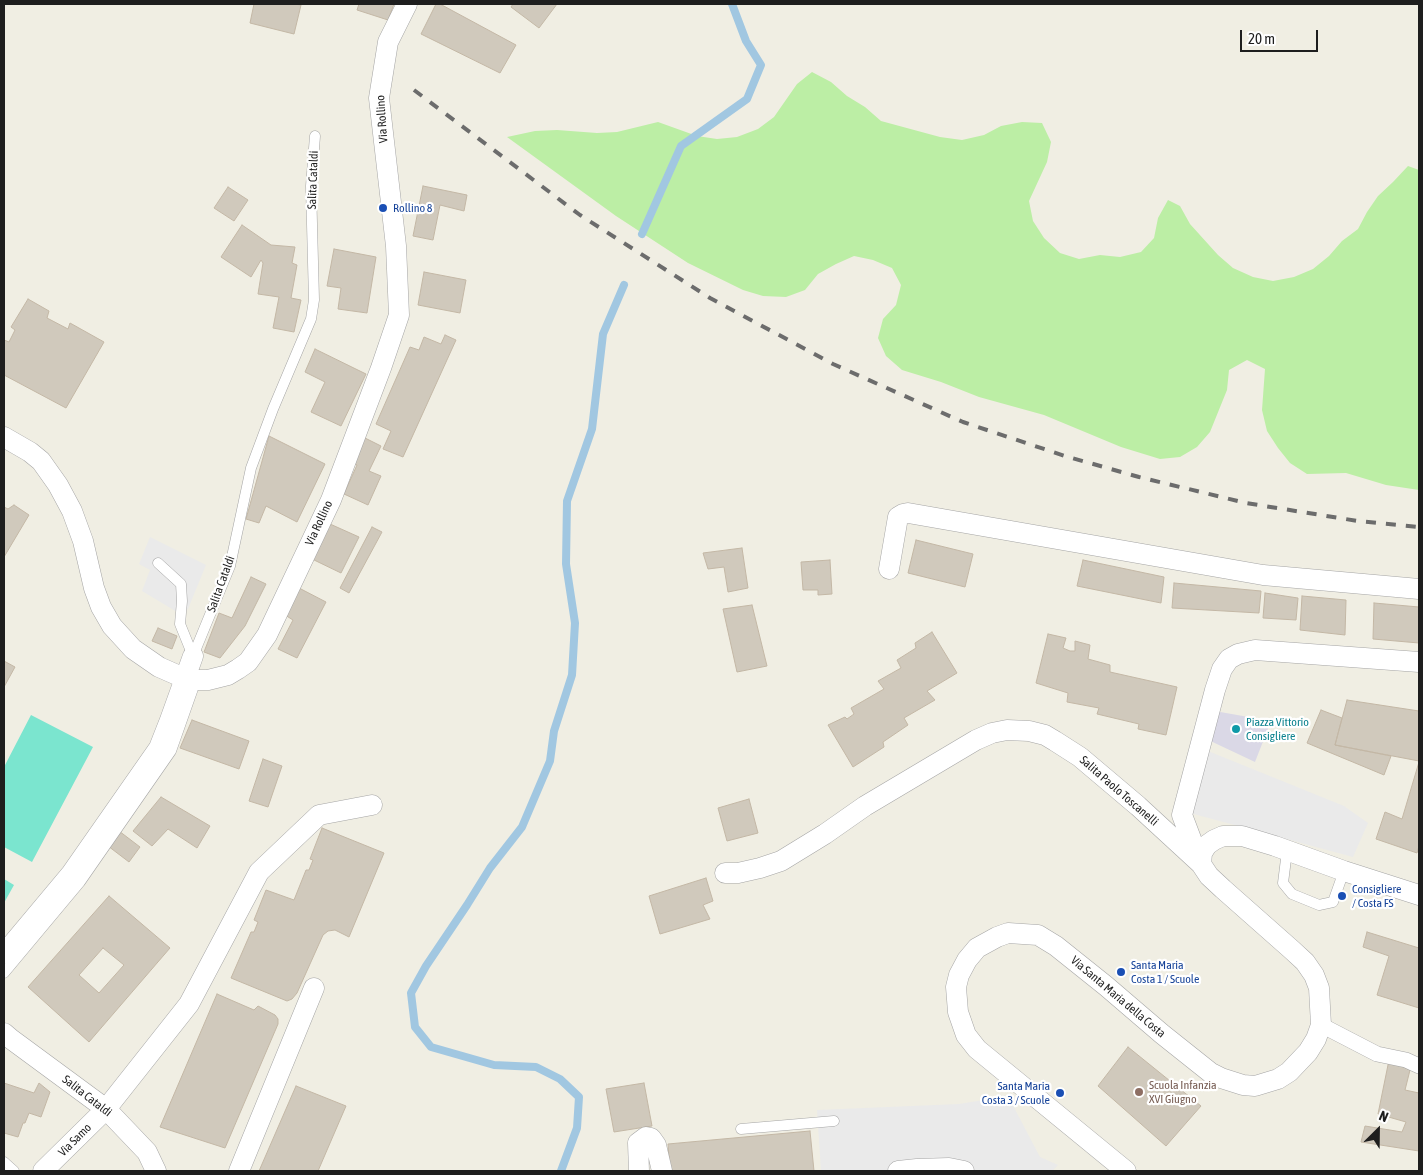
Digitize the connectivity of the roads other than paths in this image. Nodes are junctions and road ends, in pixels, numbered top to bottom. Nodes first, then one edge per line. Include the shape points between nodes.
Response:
1 (407, 4) edge
2 (314, 136) dead end
3 (4, 437) edge
4 (158, 563) dead end
5 (889, 569) dead end
6 (1419, 589) edge
7 (193, 656) junction
8 (1419, 662) edge
9 (190, 679) junction
10 (372, 805) dead end
11 (1287, 851) junction
12 (1201, 864) junction
13 (1344, 871) junction
14 (725, 873) dead end
15 (1419, 895) edge
16 (4, 954) edge
17 (4, 973) edge
18 (314, 988) dead end
19 (1321, 1025) junction
20 (4, 1032) edge
21 (1419, 1066) edge
22 (106, 1109) junction
23 (834, 1120) dead end
24 (741, 1129) dead end
25 (4, 1162) edge
26 (638, 1164) edge
27 (14, 1171) edge
28 (43, 1171) edge
29 (156, 1171) edge
30 (238, 1171) edge
31 (662, 1171) edge
32 (898, 1171) edge
33 (964, 1171) edge
34 (1126, 1171) edge

1 - 9 street, Via Rollino via 388,42 379,98 396,246 399,315 331,500 267,635 248,662 238,669 218,678
2 - 7 lane, Salita Cataldi via 310,186 314,300 311,319 251,468 230,566
3 - 9 street via 41,461 58,485 72,511 94,588 112,626 133,649 159,667
4 - 7 lane via 181,584 180,624
5 - 6 street via 898,517 908,513 1264,575
7 - 9 street, Salita Cataldi
8 - 12 street via 1254,650 1229,659 1222,669 1209,710 1182,815
9 - 16 street, Salita Cataldi via 159,748 71,874
9 - 17 lane via 171,750 80,882
10 - 22 street, Via Samo via 319,815 260,872 189,1004
11 - 12 street via 1242,836 1223,836 1207,845
11 - 13 street
11 - 13 lane via 1284,883 1292,894 1319,904 1333,902
12 - 14 street, Salita Paolo Toscanelli via 1080,757 1045,735 1029,730 1007,730 976,740 781,861 753,870
12 - 19 street, Via Santa Maria della Costa via 1209,876 1305,962 1314,974 1319,988
13 - 15 street
18 - 30 street
19 - 21 street via 1377,1054
19 - 34 street, Via Santa Maria della Costa via 1308,1052 1290,1072 1266,1083 1243,1085 1211,1073 1056,946 1038,935 1008,933 977,948 959,975 956,987 958,1012 966,1035 977,1049
20 - 22 street, Salita Cataldi
22 - 28 street, Via Samo
22 - 29 street, Salita Cataldi via 147,1152
23 - 24 lane
25 - 27 lane
26 - 31 street via 638,1144 646,1137 651,1138 656,1145
32 - 33 street via 949,1168

